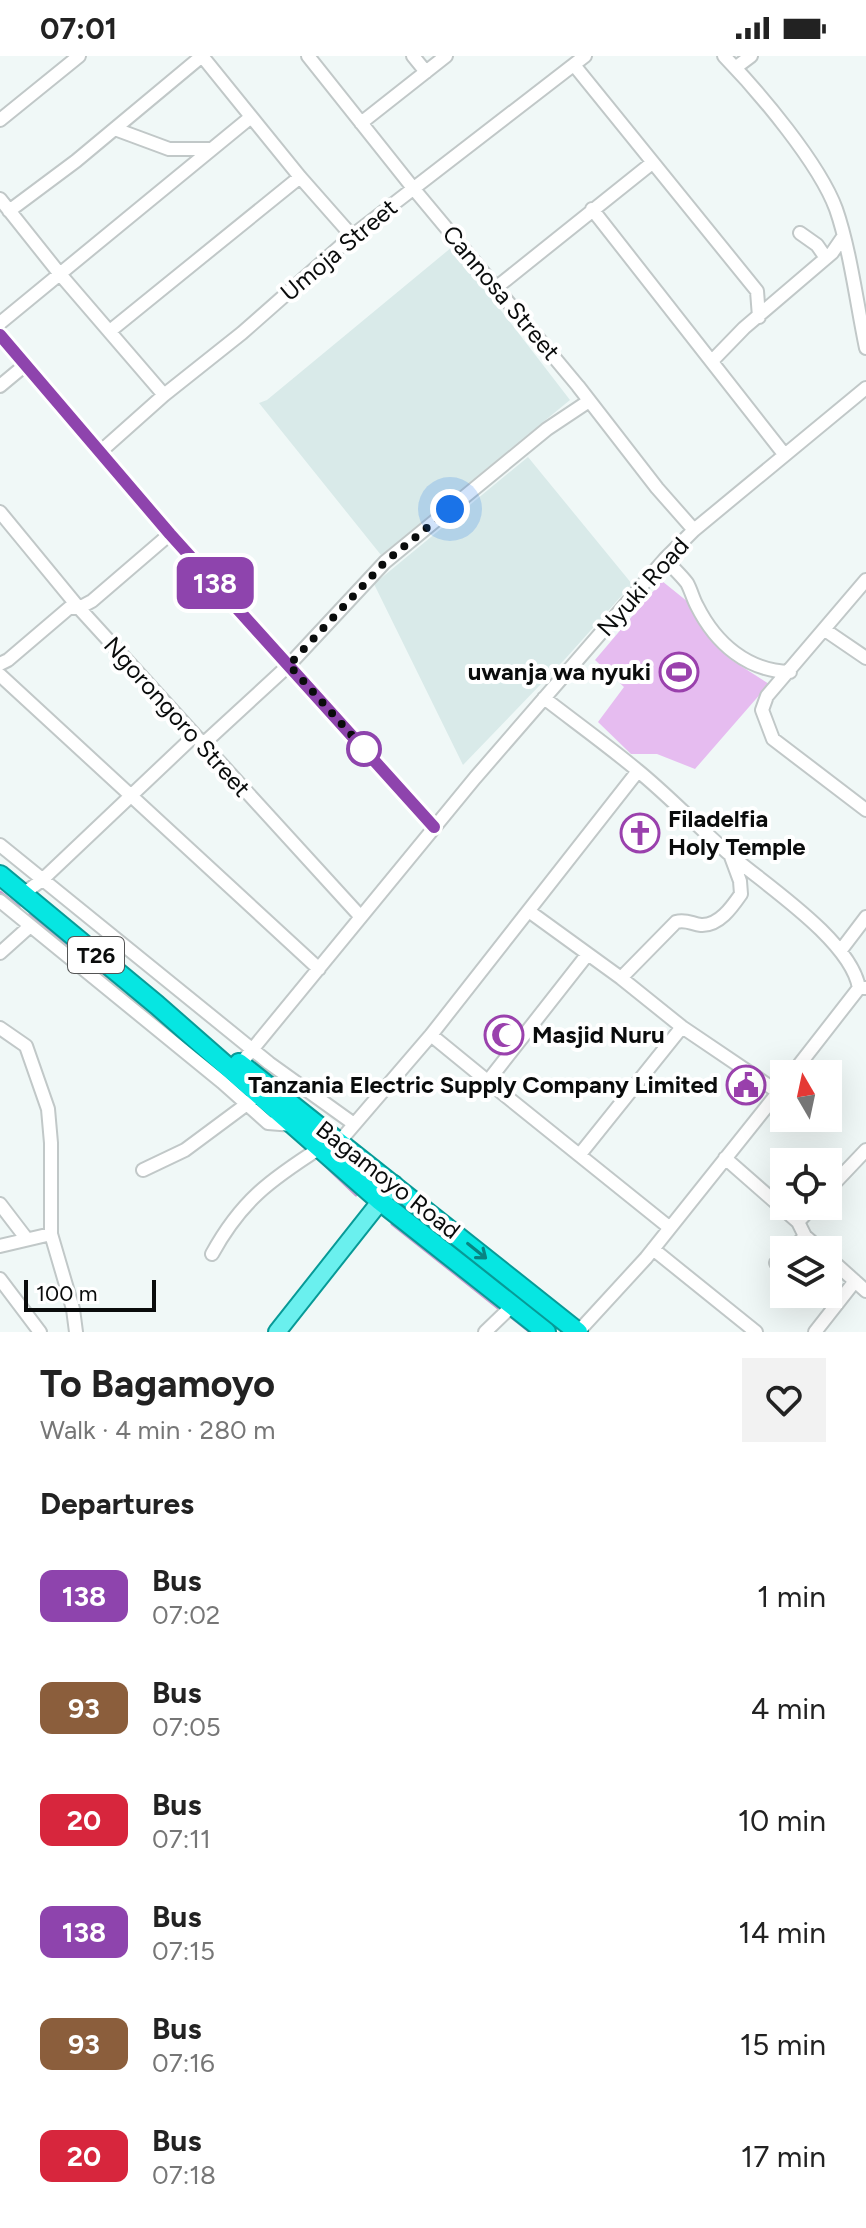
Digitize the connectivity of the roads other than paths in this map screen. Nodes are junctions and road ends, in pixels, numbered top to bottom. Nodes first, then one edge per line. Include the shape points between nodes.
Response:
1 (79, 56) edge
2 (202, 56) edge
3 (308, 56) edge
4 (413, 56) edge
5 (446, 56) edge
6 (585, 56) edge
7 (724, 56) edge
8 (751, 56) edge
9 (574, 65) junction
10 (735, 68) junction
11 (426, 72) junction
12 (251, 117) junction
13 (0, 120) edge
14 (361, 123) junction
15 (115, 129) junction
16 (212, 149) junction
17 (652, 163) junction
18 (300, 177) junction
19 (413, 188) junction
20 (0, 199) edge
21 (592, 209) junction
22 (9, 211) junction
23 (800, 233) dead end
24 (352, 236) junction
25 (843, 237) junction
26 (826, 258) junction
27 (59, 273) junction
28 (497, 287) junction
29 (862, 306) edge
30 (759, 317) junction
31 (0, 323) edge
32 (110, 331) junction
33 (0, 335) edge
34 (866, 348) edge
35 (712, 361) junction
36 (24, 366) junction
37 (0, 386) edge
38 (866, 388) edge
39 (164, 395) junction
40 (589, 401) junction
41 (100, 452) junction
42 (784, 454) junction
43 (0, 512) edge
44 (694, 530) junction
45 (170, 534) junction
46 (665, 559) junction
47 (866, 580) edge
48 (79, 608) junction
49 (825, 630) junction
50 (866, 658) edge
51 (0, 664) edge
52 (289, 665) junction
53 (790, 672) junction
54 (0, 675) edge
55 (544, 698) junction
56 (198, 740) junction
57 (638, 771) junction
58 (131, 795) junction
59 (866, 810) edge
60 (434, 827) junction
61 (0, 845) edge
62 (730, 854) junction
63 (0, 875) edge
64 (42, 880) junction
65 (27, 898) junction
66 (0, 901) edge
67 (530, 912) junction
68 (16, 916) junction
69 (360, 916) junction
70 (866, 917) edge
71 (29, 927) junction
72 (841, 950) junction
73 (0, 953) edge
74 (587, 955) junction
75 (319, 969) junction
76 (621, 978) junction
77 (174, 985) junction
78 (862, 988) edge
79 (123, 989) junction
80 (157, 1005) junction
81 (682, 1027) junction
82 (0, 1028) edge
83 (431, 1035) junction
84 (253, 1049) junction
85 (803, 1060) edge
86 (237, 1068) junction
87 (770, 1081) edge
88 (491, 1084) junction
89 (253, 1099) junction
90 (770, 1102) edge
91 (354, 1124) junction
92 (340, 1141) junction
93 (320, 1148) junction
94 (866, 1150) edge
95 (581, 1153) junction
96 (725, 1158) junction
97 (143, 1170) dead end
98 (842, 1175) edge
99 (394, 1184) junction
100 (380, 1201) junction
101 (0, 1204) edge
102 (798, 1222) joint
103 (670, 1228) junction
104 (51, 1234) junction
105 (805, 1236) edge
106 (26, 1238) junction
107 (0, 1246) edge
108 (653, 1249) junction
109 (212, 1254) dead end
110 (842, 1269) edge
111 (0, 1279) edge
112 (855, 1281) junction
113 (866, 1291) edge
114 (512, 1306) junction
115 (40, 1332) edge
116 (76, 1332) edge
117 (277, 1332) edge
118 (485, 1332) edge
119 (546, 1332) edge
120 (578, 1332) edge
121 (756, 1332) edge
122 (815, 1332) edge

1 - 13 street
2 - 12 street
2 - 15 street
3 - 14 street, Cannosa Street
4 - 11 street
5 - 11 street
6 - 9 street, Umoja Street
7 - 10 street
8 - 10 street
9 - 17 street
9 - 19 street, Umoja Street
10 - 25 street via 827,189
11 - 14 street
12 - 16 street
12 - 18 street
14 - 19 street, Cannosa Street
15 - 16 street via 169,149
15 - 22 street
16 - 27 street
17 - 21 street
17 - 30 street via 757,291
18 - 24 street
18 - 32 street
19 - 24 street, Umoja Street
19 - 28 street, Cannosa Street
20 - 22 street
21 - 28 street
21 - 35 street
22 - 27 street
23 - 26 street
24 - 39 street, Umoja Street
25 - 26 street
25 - 29 street
26 - 30 street
27 - 31 street
27 - 32 street
28 - 40 street, Cannosa Street
29 - 34 street
30 - 35 street
32 - 39 street
33 - 36 street
35 - 42 street
36 - 37 street
36 - 41 street
38 - 42 street, Nyuki Road
39 - 41 street, Umoja Street
40 - 44 street, Cannosa Street
40 - 52 street via 547,429 385,562
41 - 45 street
42 - 44 street, Nyuki Road
43 - 48 street, Ngorongoro Street
44 - 46 street, Nyuki Road
45 - 48 street
45 - 52 street
46 - 53 street via 726,646 769,672
46 - 55 street, Nyuki Road
47 - 49 street
48 - 51 street via 69,608
48 - 56 street, Ngorongoro Street
49 - 50 street
49 - 53 street
52 - 56 street
52 - 60 street
53 - 59 street via 762,704 773,739
54 - 58 street
55 - 57 street
55 - 60 street, Nyuki Road
56 - 58 street
56 - 69 street, Ngorongoro Street
57 - 62 street
57 - 67 street
58 - 64 street
58 - 75 street
60 - 69 street, Nyuki Road
61 - 64 street
62 - 72 street
62 - 76 street via 741,894 722,917 707,925 676,922
63 - 65 highway, Bagamoyo Road / T26
64 - 65 street
64 - 77 street
65 - 68 street
65 - 79 highway, Bagamoyo Road / T26
66 - 68 street
67 - 74 street
67 - 83 street
68 - 71 street
69 - 75 street, Nyuki Road
70 - 72 street
71 - 73 street
71 - 79 street
72 - 78 street
74 - 76 street
74 - 88 street
75 - 84 street, Nyuki Road
76 - 81 street
77 - 80 street
77 - 84 street
78 - 85 street
79 - 80 highway, Bagamoyo Road / T26
79 - 89 street
80 - 86 highway, Bagamoyo Road / T26
81 - 87 street
81 - 95 street
82 - 104 street via 26,1046 48,1109
83 - 88 street
83 - 91 street
84 - 86 street, Nyuki Road
84 - 91 street
86 - 89 highway, Bagamoyo Road / T26
86 - 92 highway, Bagamoyo Road / T26
88 - 95 street
89 - 93 highway, Bagamoyo Road / T26
89 - 97 street via 185,1150
90 - 96 street
91 - 92 street
92 - 99 highway, Bagamoyo Road / T26
93 - 100 highway, Bagamoyo Road / T26
93 - 109 street via 249,1200
94 - 98 street
95 - 103 street
96 - 102 street
96 - 103 street
99 - 100 main road
99 -> 120 highway, Bagamoyo Road / T26
100 - 114 highway, Bagamoyo Road / T26
100 - 117 main road
101 - 106 street
102 - 105 street
103 - 108 street
104 - 106 street
104 - 116 street
106 - 107 street
108 - 120 street
108 - 121 street
110 - 112 street
111 - 115 street
112 - 113 street
112 - 122 street
114 - 118 street
114 - 119 highway, Bagamoyo Road / T26

